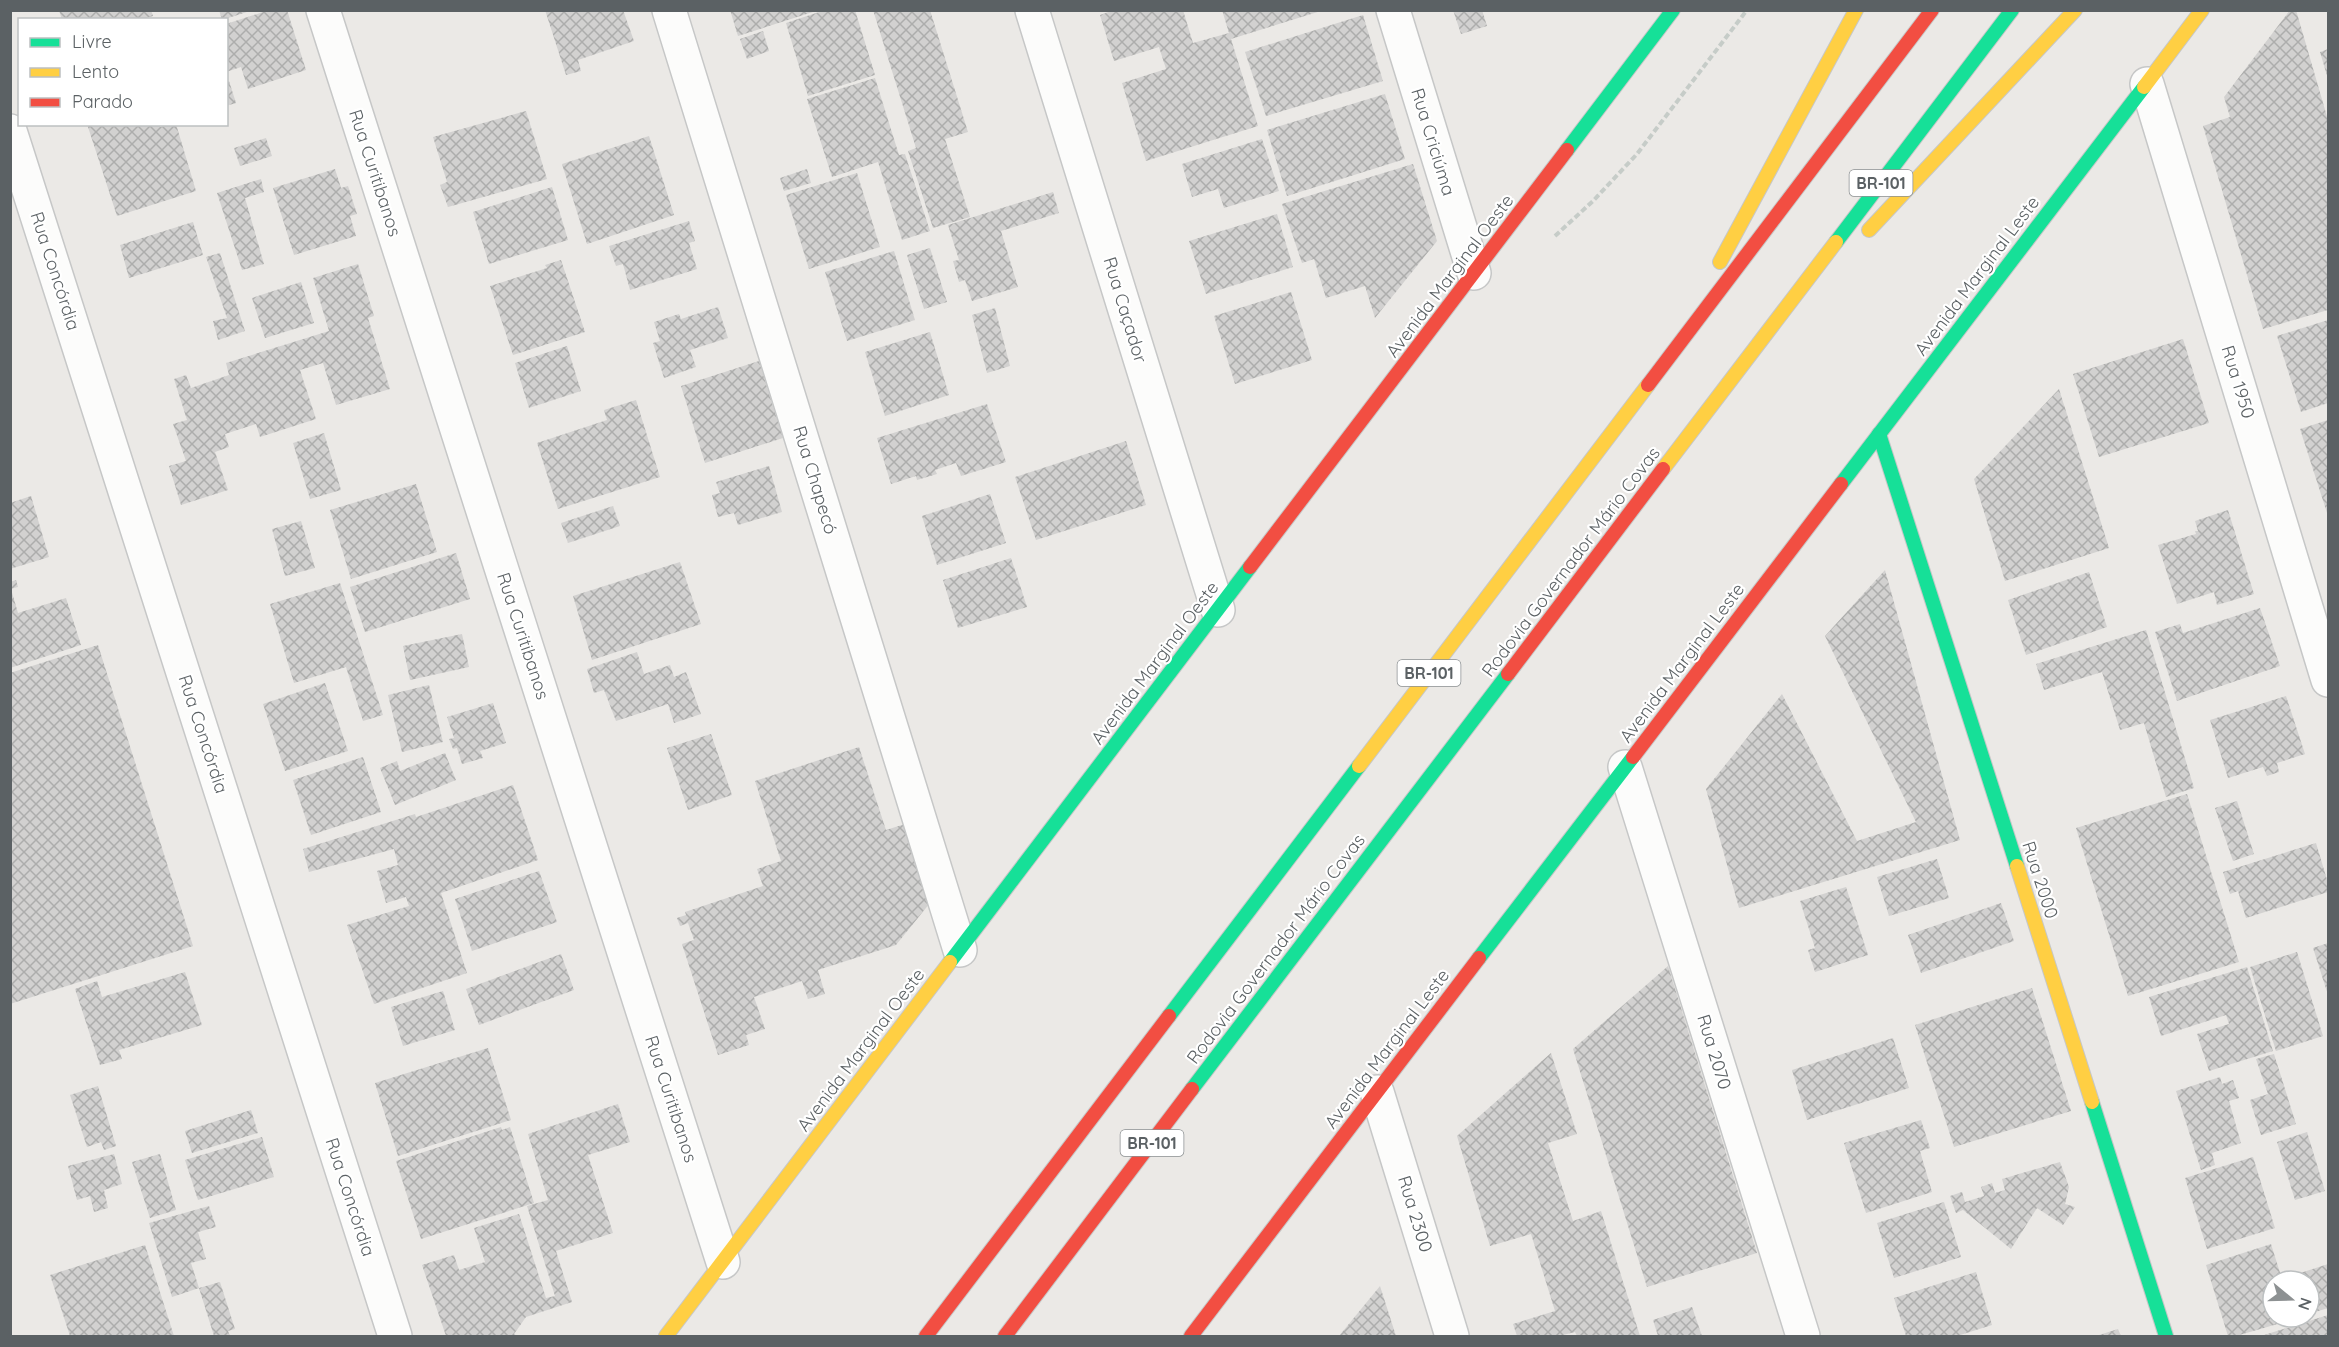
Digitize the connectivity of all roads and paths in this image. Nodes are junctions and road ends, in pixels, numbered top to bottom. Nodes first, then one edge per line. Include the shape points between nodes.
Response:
1 (323, 10) edge
2 (669, 10) edge
3 (1032, 10) edge
4 (1393, 10) edge
5 (1673, 10) edge
6 (1856, 10) edge
7 (1932, 10) edge
8 (2012, 10) edge
9 (2075, 10) edge
10 (2202, 10) edge
11 (2147, 84) junction
12 (10, 131) edge
13 (1863, 236) dead end
14 (1839, 262) dead end
15 (1474, 273) junction
16 (1750, 356) junction
17 (1670, 357) junction
18 (1879, 434) junction
19 (1218, 610) junction
20 (2328, 680) edge
21 (1625, 767) junction
22 (960, 950) junction
23 (1377, 1092) junction
24 (723, 1262) junction
25 (395, 1336) edge
26 (666, 1336) edge
27 (926, 1336) edge
28 (1005, 1336) edge
29 (1191, 1336) edge
30 (1452, 1336) edge
31 (1803, 1336) edge
32 (2166, 1336) edge

1 - 24 street, Rua Curitibanos
2 - 22 street, Rua Chapecó
3 - 19 street, Rua Caçador
4 - 15 street, Rua Criciúma
5 - 15 main road, Avenida Marginal Oeste
6 - 17 main road
7 - 17 main road, BR-101
8 - 16 main road, Rodovia Governador Mário Covas / BR-101
9 - 13 main road
10 - 11 main road, Avenida Marginal Leste
11 - 18 main road, Avenida Marginal Leste
11 - 20 street, Rua 1950
12 - 25 street, Rua Concórdia
14 - 16 main road
15 - 19 main road, Avenida Marginal Oeste
16 - 28 main road, Rodovia Governador Mário Covas / BR-101
17 - 27 main road, BR-101
18 - 21 main road, Avenida Marginal Leste
18 - 32 main road, Rua 2000
19 - 22 main road, Avenida Marginal Oeste
21 - 23 main road, Avenida Marginal Leste
21 - 31 street, Rua 2070
22 - 24 main road, Avenida Marginal Oeste
23 - 29 main road, Avenida Marginal Leste
23 - 30 street, Rua 2300
24 - 26 main road, Avenida Marginal Oeste

